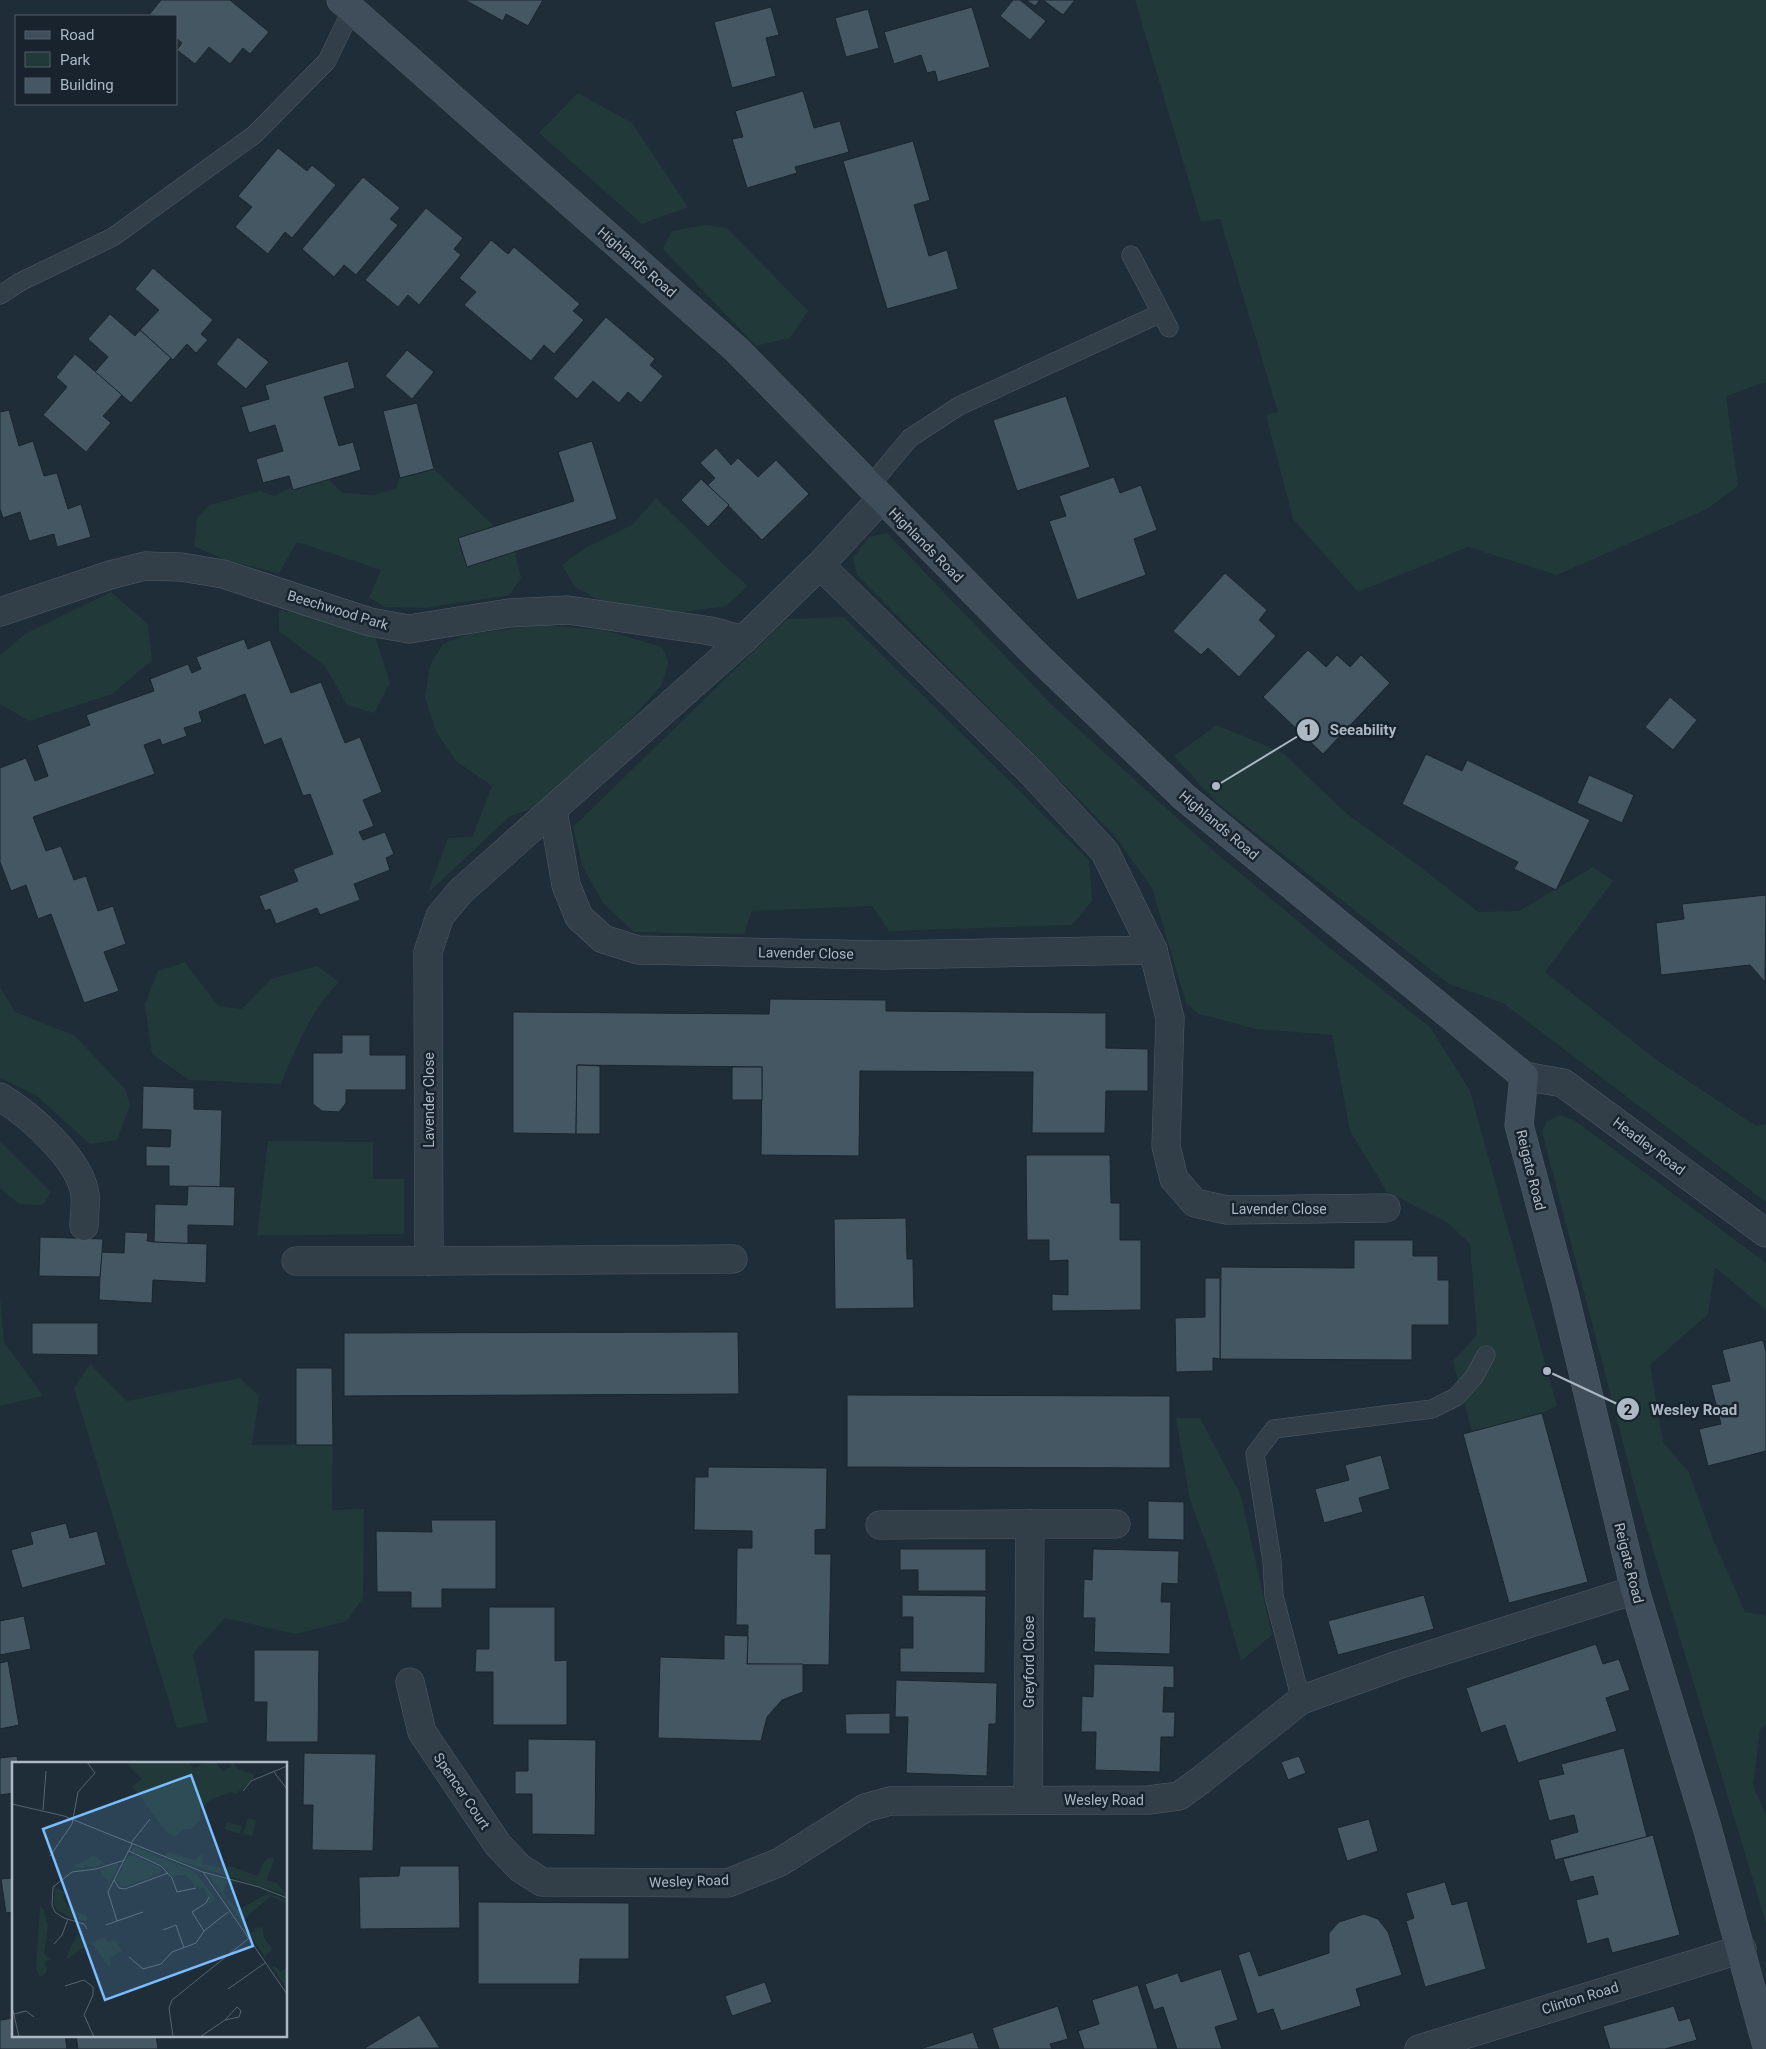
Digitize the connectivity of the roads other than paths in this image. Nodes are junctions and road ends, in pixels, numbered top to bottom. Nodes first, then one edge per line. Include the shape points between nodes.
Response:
1 (350, 3) edge
2 (1130, 255) dead end
3 (0, 295) edge
4 (875, 493) junction
5 (820, 565) junction
6 (0, 612) edge
7 (743, 640) junction
8 (553, 810) junction
9 (1153, 950) junction
10 (1524, 1076) junction
11 (0, 1097) edge
12 (1386, 1208) dead end
13 (84, 1226) dead end
14 (1766, 1233) edge
15 (732, 1259) dead end
16 (296, 1261) dead end
17 (429, 1261) junction
18 (1486, 1355) dead end
19 (1030, 1524) junction
20 (1116, 1524) dead end
21 (880, 1525) dead end
22 (1635, 1590) junction
23 (410, 1682) dead end
24 (1301, 1700) junction
25 (1028, 1800) junction
26 (542, 1882) joint
27 (1742, 1949) junction
28 (1766, 2043) edge
29 (1419, 2049) edge

1 - 3 lane via 327,61 254,136 113,238 20,282
1 - 4 main road, Highlands Road via 459,106 736,350
2 - 4 lane via 1165,321 958,406 910,438
4 - 5 street, Lavender Close
4 - 10 main road, Highlands Road via 1031,650 1184,797
5 - 7 street, Lavender Close
5 - 9 street, Lavender Close via 1029,770 1104,852
6 - 7 street, Beechwood Park via 145,566 181,567 223,574 370,622 408,629 509,613 568,610 711,631
7 - 8 street, Lavender Close
8 - 9 street, Lavender Close via 566,885 579,917 603,939 638,950 886,955
8 - 17 street, Lavender Close via 460,891 440,916 428,952
9 - 12 street, Lavender Close via 1170,1018 1166,1146 1174,1179 1195,1203 1227,1210
10 - 14 street, Headley Road via 1563,1083
10 - 22 main road, Reigate Road via 1519,1125 1565,1297
11 - 13 street via 40,1127 70,1159 85,1194
15 - 17 street
16 - 17 street
18 - 24 lane via 1474,1377 1456,1397 1432,1409 1274,1429 1255,1454 1272,1562 1274,1596
19 - 20 street
19 - 21 street
19 - 25 street, Greyford Close
22 - 24 street, Wesley Road via 1398,1665
22 - 27 main road, Reigate Road
23 - 26 street, Spencer Court via 422,1732 498,1845 520,1868
24 - 25 street, Wesley Road via 1179,1796 1148,1800
25 - 26 street, Wesley Road via 890,1801 865,1808 780,1862 728,1883
27 - 28 main road, Reigate Road
27 - 29 street, Clinton Road

